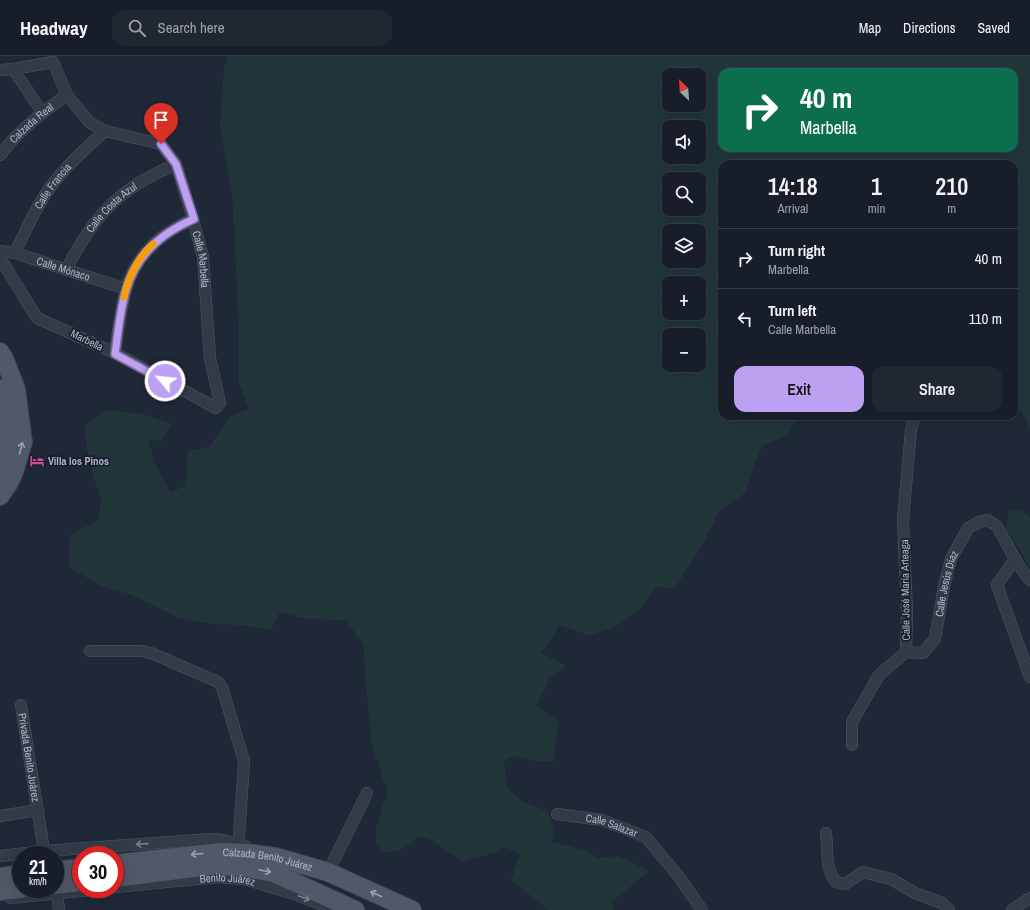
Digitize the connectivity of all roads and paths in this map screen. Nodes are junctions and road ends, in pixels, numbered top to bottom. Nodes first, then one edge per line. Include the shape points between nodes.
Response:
1 (0, 70) edge
2 (13, 70) junction
3 (67, 95) junction
4 (42, 112) junction
5 (106, 130) junction
6 (0, 153) edge
7 (176, 164) junction
8 (194, 219) junction
9 (0, 251) edge
10 (15, 253) junction
11 (0, 258) edge
12 (66, 270) junction
13 (126, 290) junction
14 (0, 352) edge
15 (115, 354) junction
16 (0, 389) edge
17 (914, 420) edge
18 (0, 474) edge
19 (0, 496) edge
20 (1015, 559) junction
21 (1030, 580) edge
22 (90, 652) dead end
23 (906, 652) junction
24 (1030, 677) edge
25 (21, 705) dead end
26 (852, 745) dead end
27 (366, 793) dead end
28 (38, 810) junction
29 (557, 814) dead end
30 (0, 816) edge
31 (826, 833) dead end
32 (43, 846) edge
33 (238, 848) junction
34 (64, 850) edge
35 (12, 855) edge
36 (0, 856) edge
37 (124, 863) edge
38 (328, 872) junction
39 (12, 875) edge
40 (0, 876) edge
41 (124, 877) edge
42 (124, 886) edge
43 (12, 890) edge
44 (0, 891) edge
45 (12, 898) edge
46 (57, 898) edge
47 (1030, 898) edge
48 (0, 900) edge
49 (59, 910) edge
50 (336, 910) edge
51 (355, 910) edge
52 (412, 910) edge
53 (702, 910) edge
54 (948, 910) edge
55 (1012, 910) edge

1 - 2 street
2 - 3 street, Calle Marbella via 53,62
2 - 4 street
3 - 4 street, Calzada Real
3 - 5 street, Calle Marbella via 89,122
4 - 6 street, Calzada Real
5 - 7 street, Calle Marbella via 161,144
5 - 10 street, Calle Francia via 76,156 51,186
7 - 8 street, Calle Marbella
7 - 12 street, Calle Costa Azul via 146,178 109,206 92,225
8 - 13 street, Marbella via 178,226 150,247 133,271
8 - 15 street, Calle Marbella via 203,257 210,358 220,403 216,408
9 - 10 street, Calle Mónaco
10 - 12 street, Calle Mónaco
11 - 15 street, Marbella via 37,318
12 - 13 street, Calle Mónaco
13 - 15 street, Marbella
19 -> 14 main road via 9,484 23,442 16,389
16 - 18 main road via 10,436 4,467
17 - 23 street, Calle José María Arteaga via 903,520
20 - 21 street
20 - 23 street, Calle Jesús Díaz via 997,526 987,520 968,528 951,559 935,639 923,653
20 - 24 street via 997,585
22 - 33 street via 151,653 218,682 222,687 244,761
23 - 26 street, Calle José María Arteaga via 879,675 852,722
25 - 28 street, Privada Benito Juárez
27 - 38 street
28 - 30 street, Privada Benito Juárez
28 - 32 street, Privada Benito Juárez
29 - 53 street, Calle Salazar via 602,820 646,837
31 - 54 street via 830,876 836,882 845,884 863,872 891,879 915,893 942,903
33 -> 34 street via 212,839
33 -> 37 main road, Calzada Benito Juárez
33 - 38 main road, Calzada Benito Juárez
35 - 36 street
52 -> 38 main road, Calzada Benito Juárez
39 - 40 main road
41 -> 51 main road, Calzada Benito Juárez via 217,865 246,868 274,874
42 -> 50 street, Benito Juárez via 218,876 244,879
43 - 44 main road
45 - 48 street
46 - 49 street
47 - 55 street

